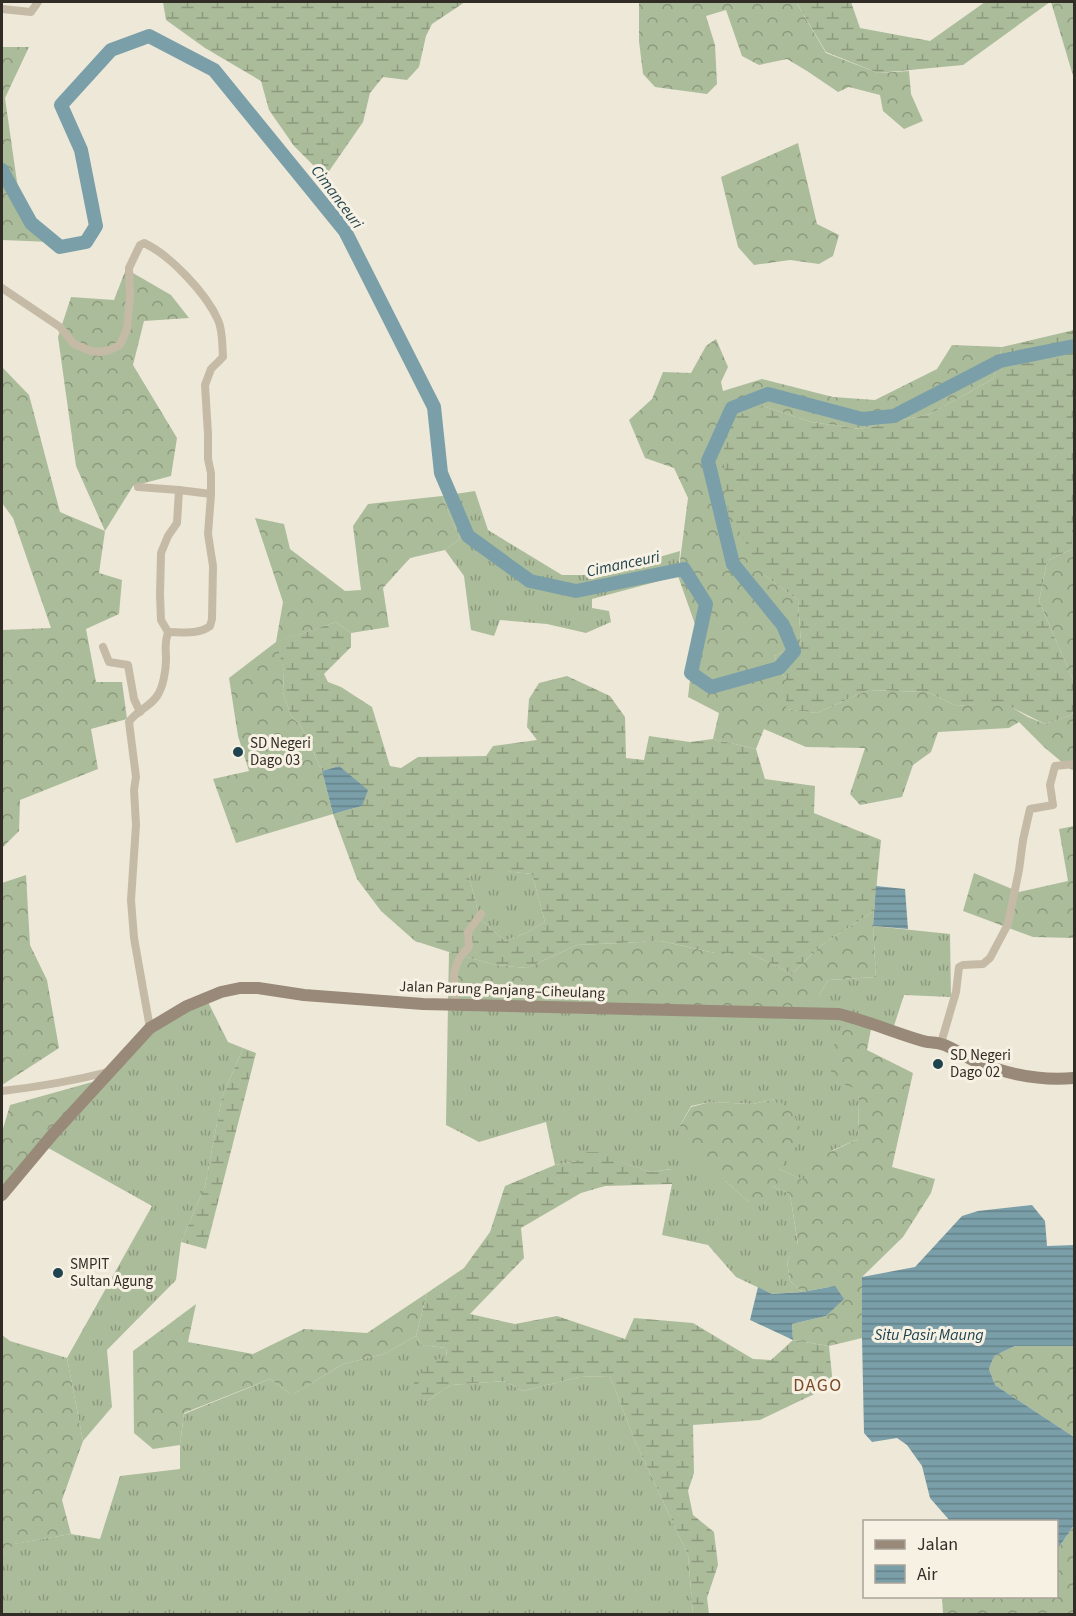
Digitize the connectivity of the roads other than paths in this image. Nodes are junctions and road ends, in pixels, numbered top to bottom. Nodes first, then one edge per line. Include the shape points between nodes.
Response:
1 (38, 2) edge
2 (2, 9) edge
3 (2, 288) edge
4 (138, 487) dead end
5 (179, 490) junction
6 (211, 494) junction
7 (168, 632) junction
8 (103, 647) dead end
9 (140, 712) junction
10 (1074, 764) edge
11 (481, 914) dead end
12 (456, 1004) junction
13 (150, 1028) junction
14 (941, 1044) junction
15 (111, 1072) junction
16 (1074, 1078) edge
17 (2, 1090) edge
18 (2, 1195) edge

1 - 2 street via 31,12
3 - 6 street via 60,327 74,344 91,351 110,351 120,345 127,329 129,268 140,244 151,246 176,266 204,297 222,333 223,357 207,375 205,386
4 - 5 street
5 - 6 street
5 - 7 street via 177,523 162,553 161,620
6 - 7 street via 210,626 198,632
7 - 9 street via 158,696
8 - 9 street via 109,662 128,665
9 - 13 street via 129,722 136,777 131,900
10 - 14 street via 1055,766 1050,785 1053,805 1030,809 1008,924 990,958 982,964 959,967
11 - 12 street via 468,932 469,947 455,965
12 - 13 street, Jalan Parung Panjang–Ciheulang via 240,988 187,1006
12 - 14 street, Jalan Parung Panjang–Ciheulang via 839,1014
13 - 15 street, Jalan Parung Panjang–Ciheulang
14 - 16 street, Jalan Parung Panjang–Ciheulang via 972,1060 1022,1076
15 - 17 street
15 - 18 street, Jalan Parung Panjang–Ciheulang

